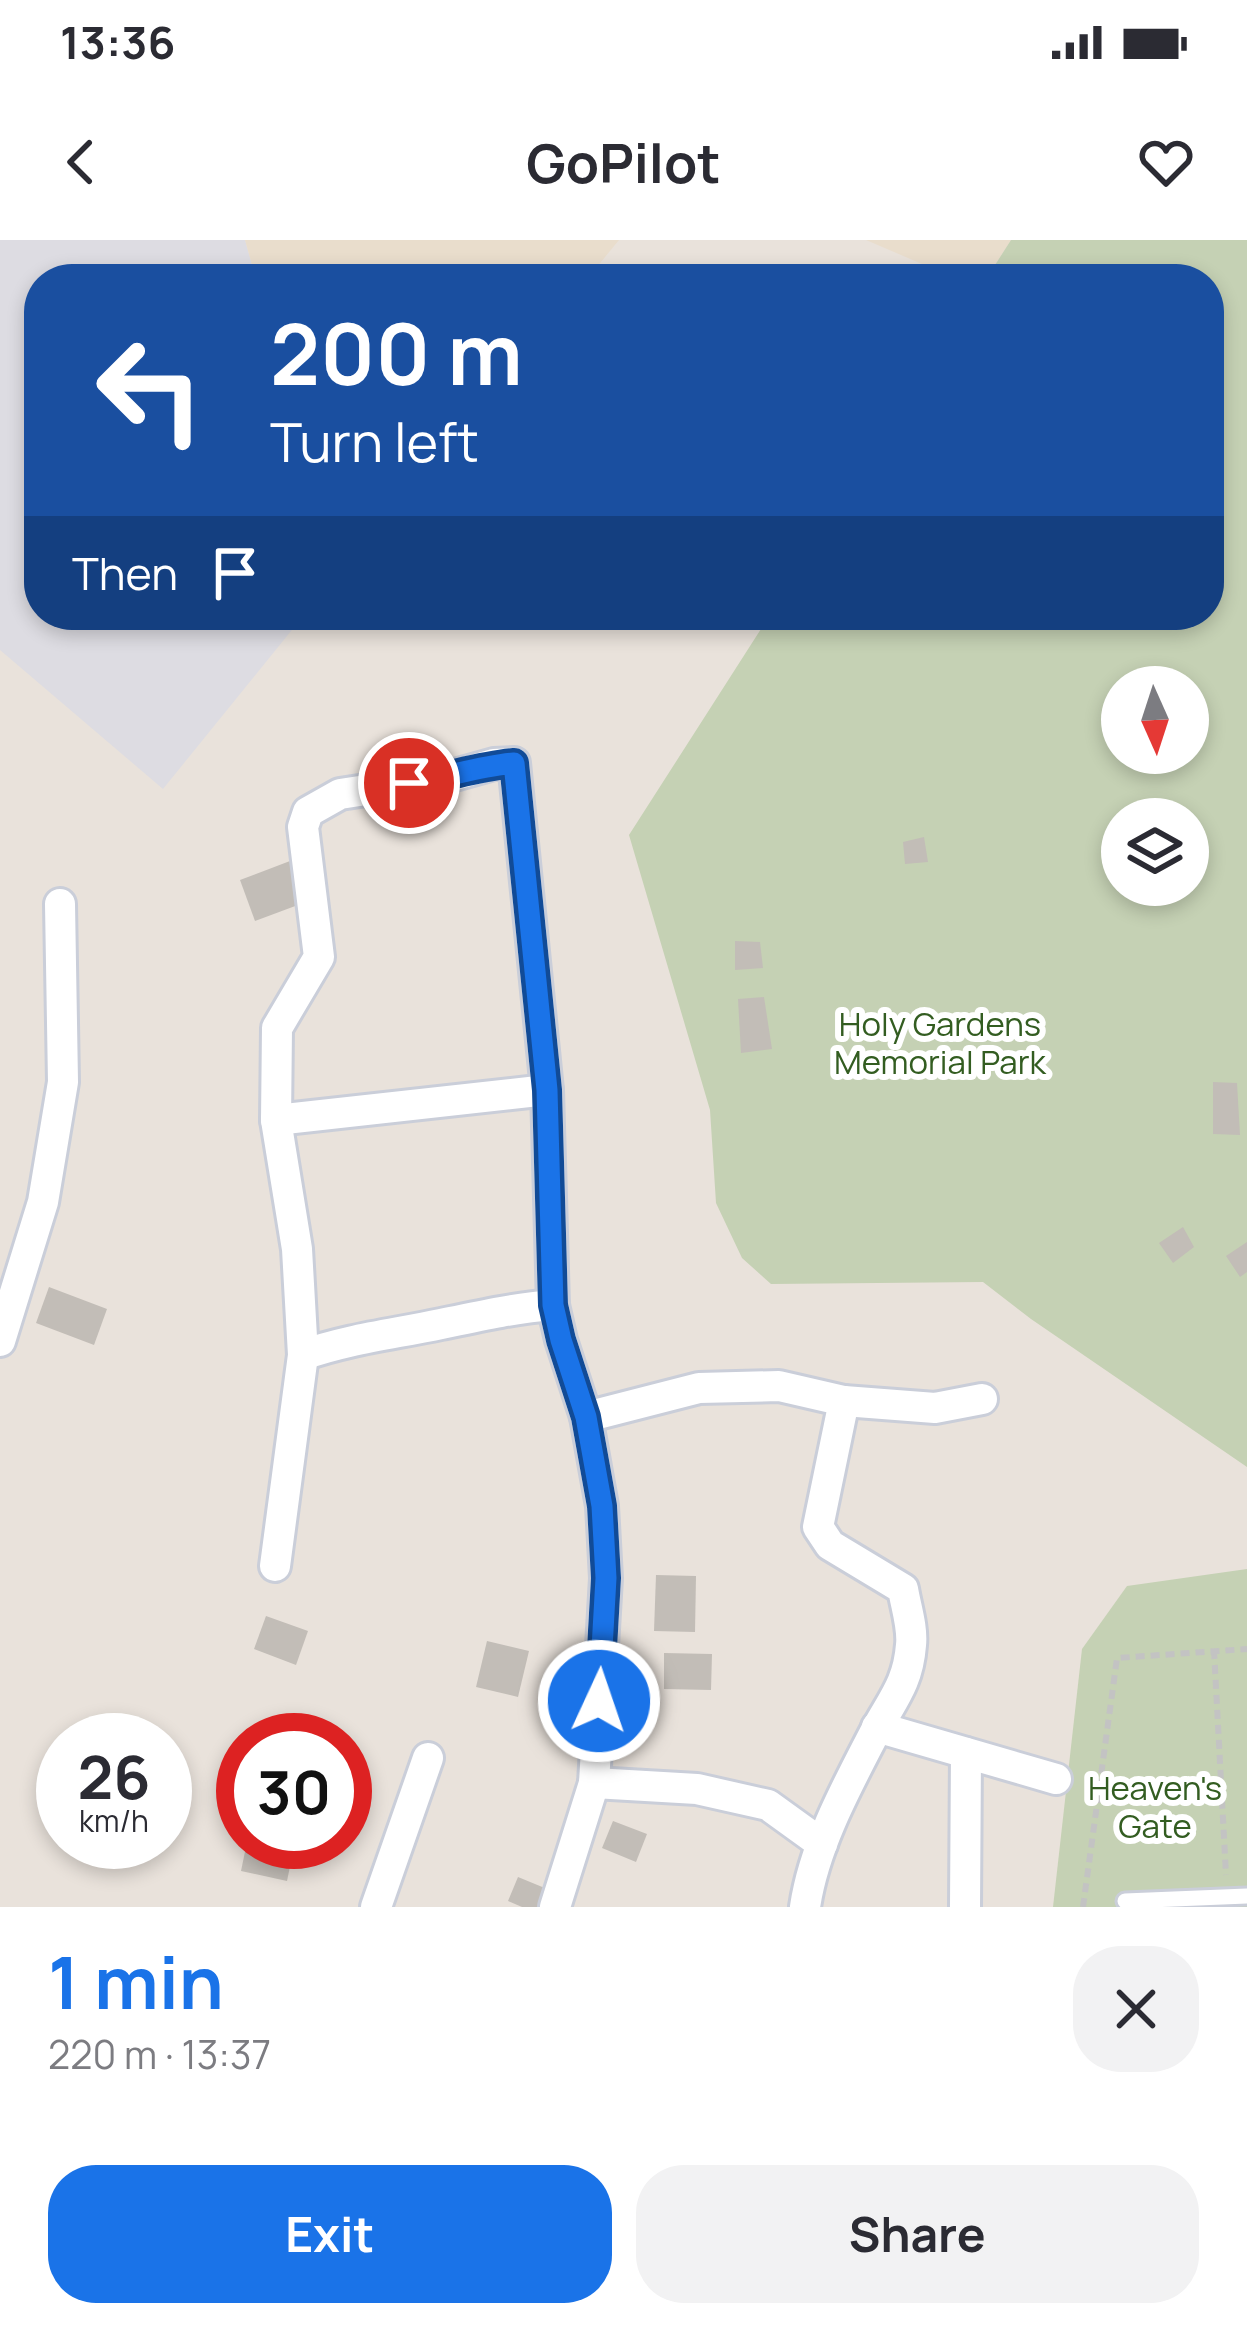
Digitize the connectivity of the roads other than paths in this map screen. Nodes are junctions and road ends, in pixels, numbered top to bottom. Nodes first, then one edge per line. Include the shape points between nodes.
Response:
1 (60, 904) dead end
2 (547, 1090) junction
3 (275, 1120) junction
4 (553, 1305) junction
5 (0, 1342) edge
6 (303, 1355) junction
7 (982, 1399) dead end
8 (844, 1401) junction
9 (586, 1417) junction
10 (275, 1566) dead end
11 (877, 1727) junction
12 (966, 1753) junction
13 (428, 1758) dead end
14 (1056, 1779) dead end
15 (594, 1783) junction
16 (822, 1844) junction
17 (1247, 1896) edge
18 (1126, 1901) dead end
19 (376, 1907) edge
20 (555, 1907) edge
21 (805, 1907) edge
22 (964, 1907) edge

1 - 5 street via 62,1082 43,1202
2 - 3 street
2 - 3 street via 514,763 494,764 340,794 308,812 303,826 319,957 277,1028
2 - 4 street
3 - 6 street via 297,1249
4 - 6 street
4 - 9 street
6 - 10 street
7 - 8 street via 935,1408
8 - 9 street via 779,1386 699,1388
8 - 11 street via 818,1527 830,1545 903,1589 912,1642 902,1688
9 - 15 street via 606,1578
11 - 12 street
11 - 16 street
12 - 14 street
12 - 22 street
13 - 19 street
15 - 16 street via 697,1789 768,1805
15 - 20 street
16 - 21 street
17 - 18 lane

